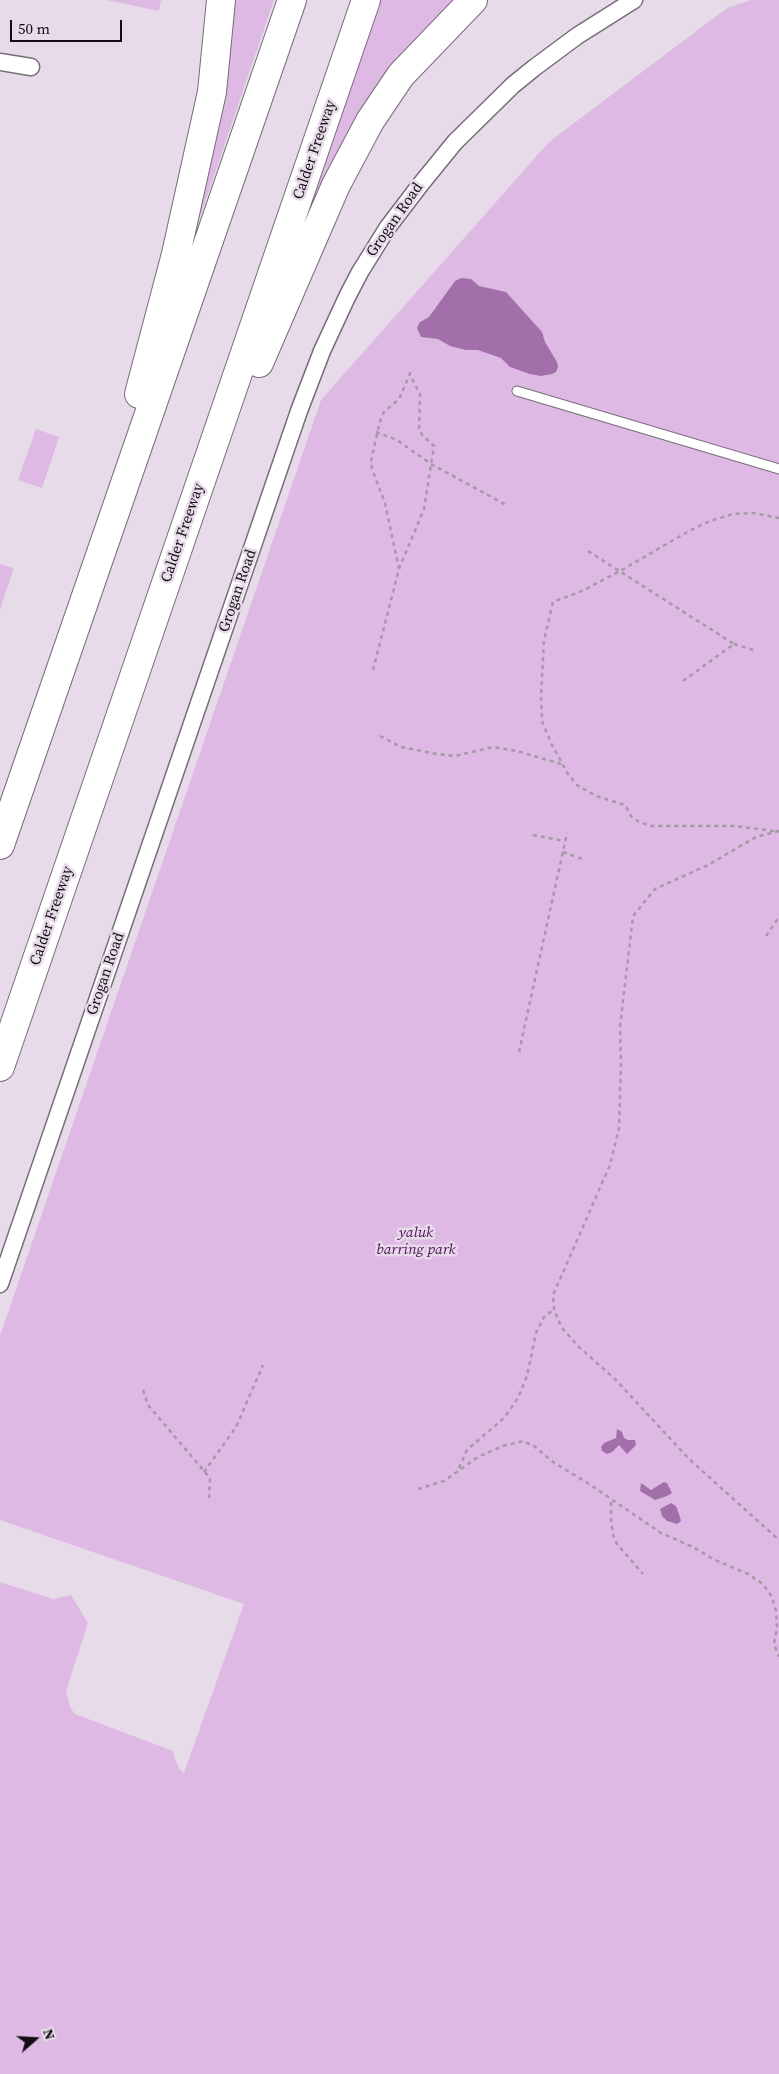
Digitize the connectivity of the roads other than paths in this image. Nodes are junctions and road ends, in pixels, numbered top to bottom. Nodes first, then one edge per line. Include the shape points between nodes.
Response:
1 (221, 0) edge
2 (292, 0) edge
3 (366, 0) edge
4 (473, 0) edge
5 (634, 0) edge
6 (0, 62) edge
7 (31, 67) dead end
8 (517, 391) dead end
9 (779, 469) edge
10 (76, 627) junction
11 (0, 845) edge
12 (28, 983) junction
13 (0, 1066) edge
14 (0, 1284) edge

1 - 10 highway via 212,92 176,254
2 - 10 highway
3 - 12 highway, Calder Freeway
4 - 12 highway via 416,58 387,94 336,185 240,408
5 - 14 street, Grogan Road via 541,62 468,130 404,205 347,297 299,411
6 - 7 street
8 - 9 lane
10 - 11 highway
12 - 13 highway, Calder Freeway

